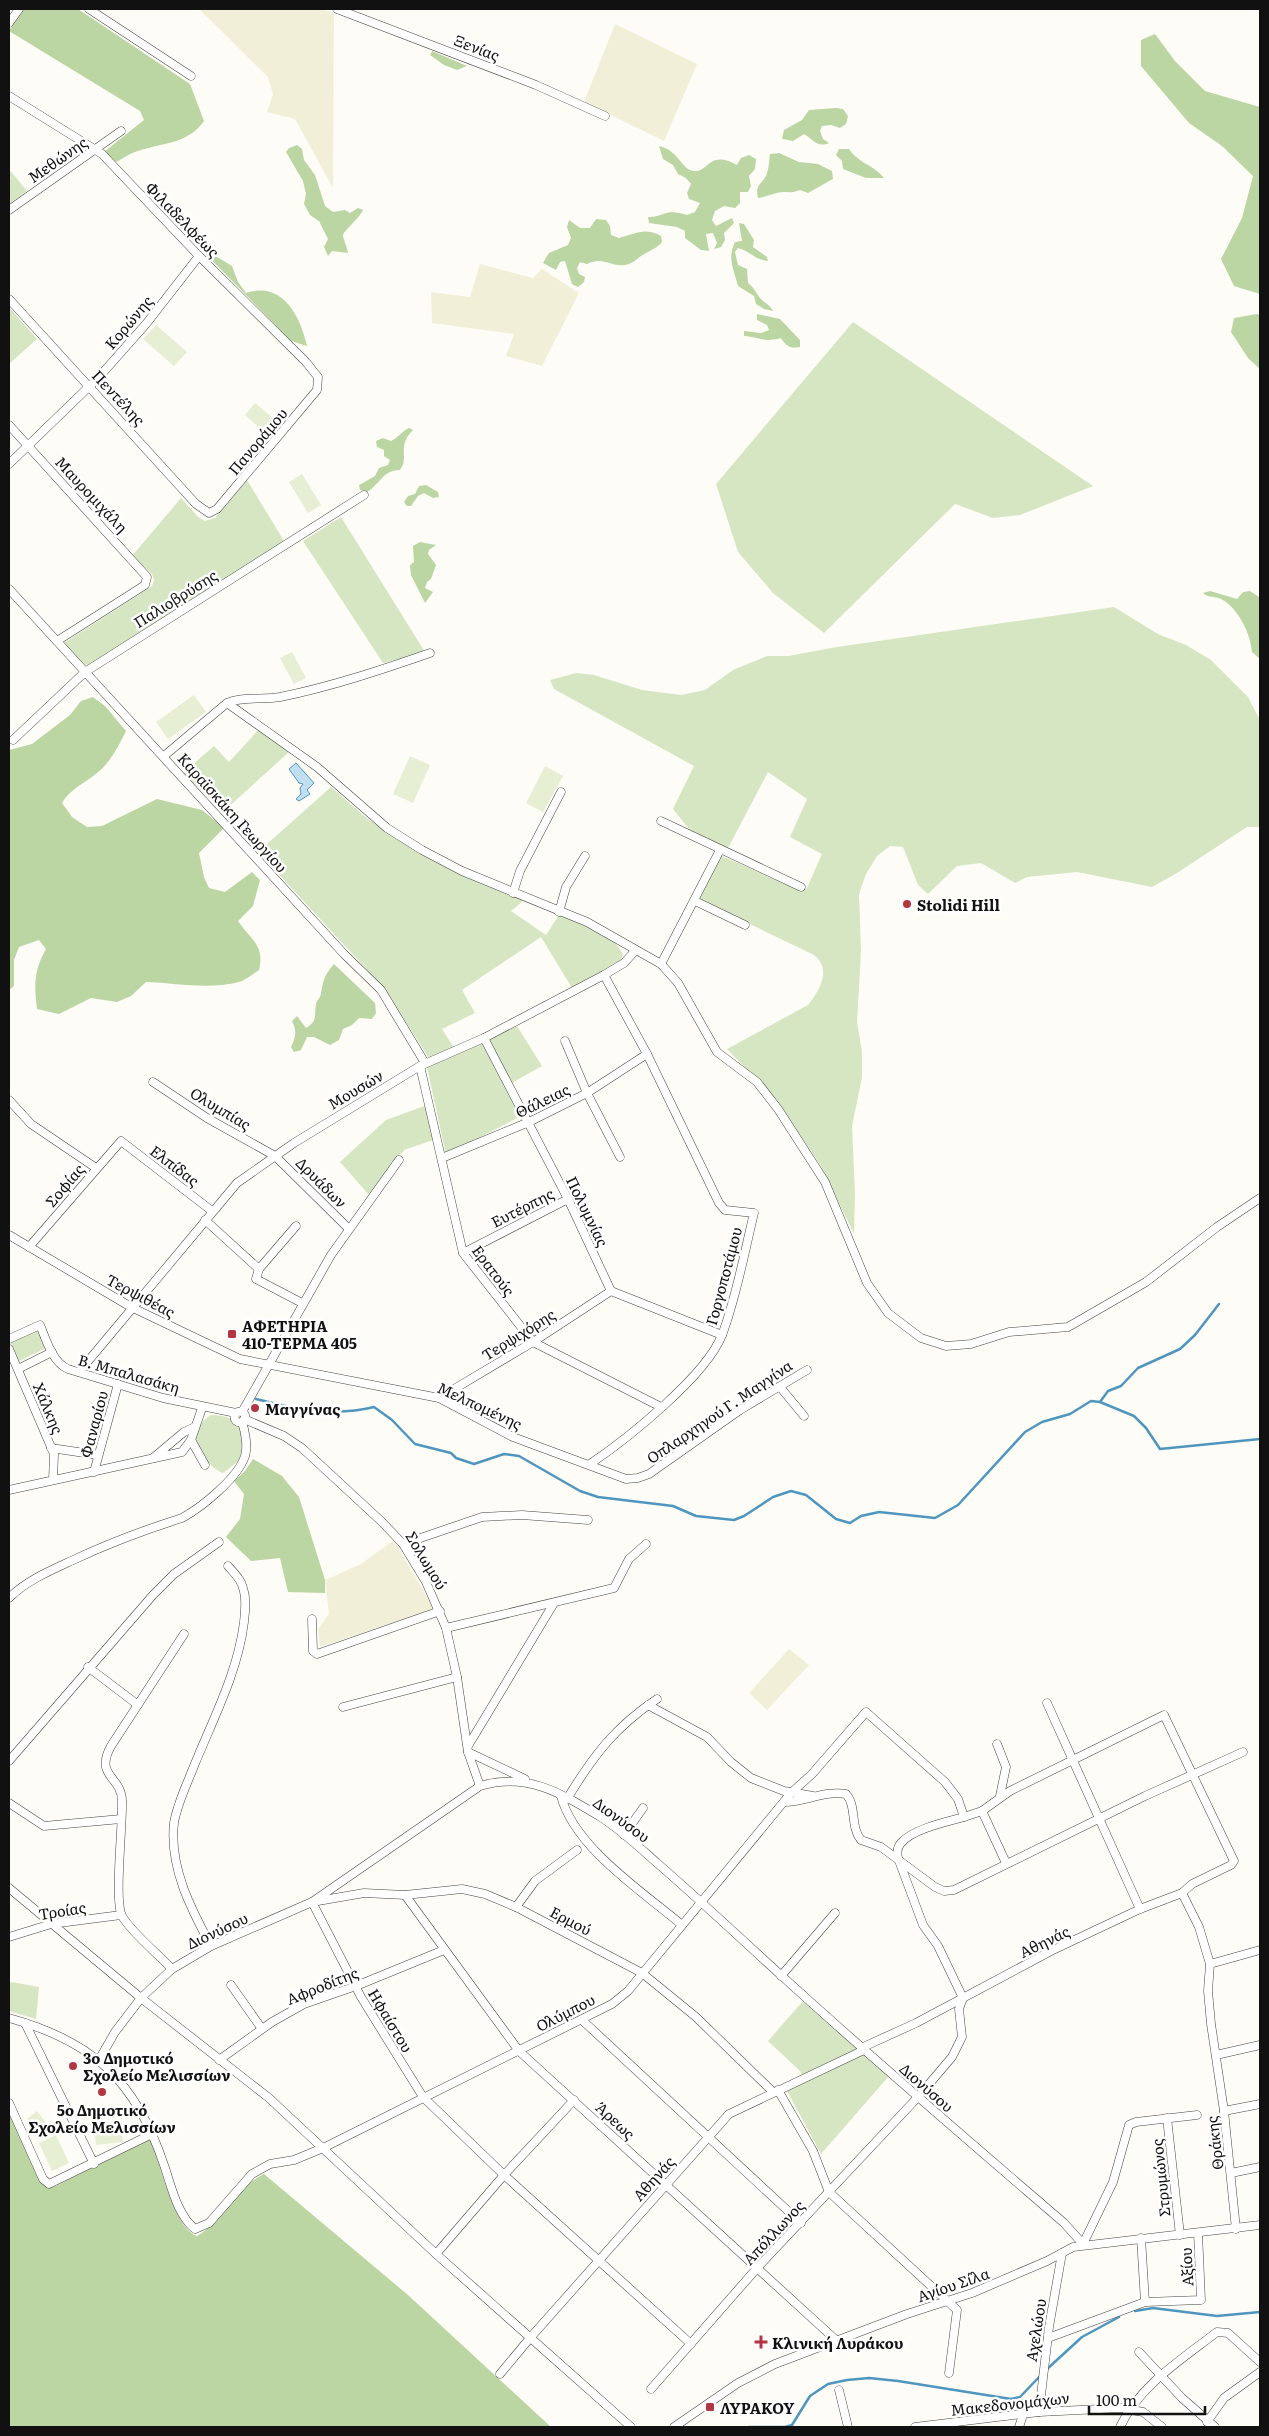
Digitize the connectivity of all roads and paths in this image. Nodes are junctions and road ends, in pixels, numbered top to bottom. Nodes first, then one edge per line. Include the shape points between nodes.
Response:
1 (19, 9) edge
2 (89, 9) edge
3 (337, 9) edge
4 (9, 23) edge
5 (191, 76) dead end
6 (9, 96) edge
7 (605, 116) dead end
8 (121, 131) dead end
9 (95, 150) junction
10 (9, 210) edge
11 (199, 256) junction
12 (9, 299) edge
13 (318, 382) joint
14 (90, 386) junction
15 (9, 425) edge
16 (28, 445) junction
17 (9, 464) edge
18 (364, 495) dead end
19 (209, 513) joint
20 (9, 589) edge
21 (57, 641) junction
22 (430, 653) dead end
23 (85, 672) junction
24 (227, 703) junction
25 (12, 740) dead end
26 (164, 756) junction
27 (562, 792) dead end
28 (662, 821) dead end
29 (720, 850) junction
30 (585, 856) dead end
31 (801, 887) dead end
32 (513, 893) junction
33 (695, 901) junction
34 (559, 912) junction
35 (745, 925) dead end
36 (635, 951) junction
37 (661, 964) junction
38 (604, 975) junction
39 (484, 1038) junction
40 (565, 1042) dead end
41 (647, 1054) junction
42 (423, 1064) junction
43 (153, 1082) dead end
44 (587, 1093) junction
45 (9, 1100) edge
46 (529, 1122) junction
47 (121, 1141) joint
48 (276, 1156) junction
49 (620, 1157) dead end
50 (442, 1158) junction
51 (399, 1160) dead end
52 (96, 1168) junction
53 (1260, 1198) edge
54 (568, 1199) junction
55 (212, 1211) junction
56 (205, 1220) junction
57 (296, 1226) dead end
58 (348, 1228) junction
59 (9, 1235) edge
60 (29, 1247) junction
61 (462, 1253) junction
62 (259, 1269) junction
63 (611, 1291) junction
64 (302, 1304) junction
65 (131, 1307) junction
66 (722, 1335) junction
67 (9, 1339) edge
68 (533, 1342) junction
69 (9, 1349) edge
70 (52, 1352) junction
71 (268, 1365) junction
72 (18, 1369) junction
73 (806, 1370) dead end
74 (79, 1372) junction
75 (118, 1384) junction
76 (780, 1387) junction
77 (439, 1398) junction
78 (661, 1407) junction
79 (202, 1408) junction
80 (241, 1416) junction
81 (804, 1416) dead end
82 (195, 1427) junction
83 (191, 1440) junction
84 (51, 1448) junction
85 (98, 1455) junction
86 (153, 1458) junction
87 (590, 1464) junction
88 (205, 1465) dead end
89 (94, 1472) junction
90 (53, 1480) junction
91 (9, 1490) edge
92 (588, 1520) dead end
93 (219, 1542) dead end
94 (403, 1544) junction
95 (646, 1544) dead end
96 (228, 1566) dead end
97 (9, 1598) edge
98 (554, 1603) junction
99 (440, 1611) junction
100 (312, 1619) dead end
101 (446, 1628) junction
102 (184, 1634) dead end
103 (88, 1667) junction
104 (457, 1677) junction
105 (657, 1699) dead end
106 (1046, 1702) dead end
107 (138, 1705) junction
108 (648, 1705) junction
109 (343, 1707) dead end
110 (997, 1744) dead end
111 (468, 1749) junction
112 (1243, 1752) dead end
113 (1073, 1760) junction
114 (9, 1761) edge
115 (1193, 1775) junction
116 (534, 1783) junction
117 (480, 1786) junction
118 (791, 1793) junction
119 (1000, 1796) junction
120 (815, 1797) junction
121 (564, 1798) junction
122 (784, 1802) junction
123 (9, 1803) edge
124 (643, 1808) dead end
125 (982, 1811) junction
126 (964, 1817) junction
127 (1099, 1818) junction
128 (122, 1819) junction
129 (624, 1835) junction
130 (577, 1850) dead end
131 (898, 1858) junction
132 (1006, 1863) junction
133 (9, 1888) edge
134 (1182, 1893) junction
135 (406, 1895) junction
136 (701, 1901) junction
137 (312, 1902) junction
138 (516, 1907) junction
139 (1140, 1909) junction
140 (835, 1913) dead end
141 (121, 1915) junction
142 (51, 1924) junction
143 (682, 1925) junction
144 (9, 1937) edge
145 (210, 1946) junction
146 (444, 1950) junction
147 (1260, 1950) edge
148 (1210, 1964) junction
149 (172, 1969) junction
150 (642, 1973) junction
151 (781, 1976) junction
152 (231, 1985) dead end
153 (356, 1986) junction
154 (141, 1998) junction
155 (963, 1998) junction
156 (9, 2018) edge
157 (582, 2020) junction
158 (25, 2023) junction
159 (262, 2029) junction
160 (1260, 2045) edge
161 (863, 2049) junction
162 (519, 2050) junction
163 (1216, 2055) junction
164 (99, 2060) junction
165 (219, 2060) junction
166 (776, 2091) junction
167 (424, 2096) junction
168 (918, 2097) junction
169 (574, 2100) junction
170 (9, 2103) edge
171 (1260, 2104) edge
172 (1224, 2111) junction
173 (1197, 2115) dead end
174 (1167, 2118) junction
175 (152, 2134) junction
176 (708, 2137) junction
177 (323, 2148) junction
178 (94, 2164) junction
179 (1260, 2167) edge
180 (1232, 2173) junction
181 (504, 2175) junction
182 (666, 2184) junction
183 (829, 2192) junction
184 (801, 2223) junction
185 (1260, 2226) edge
186 (1236, 2229) junction
187 (1198, 2233) junction
188 (1180, 2235) junction
189 (1141, 2238) junction
190 (1083, 2244) junction
191 (1062, 2253) junction
192 (436, 2254) junction
193 (597, 2261) junction
194 (758, 2267) junction
195 (949, 2301) junction
196 (1146, 2302) junction
197 (530, 2338) junction
198 (1048, 2338) junction
199 (837, 2341) junction
200 (691, 2344) junction
201 (1139, 2352) dead end
202 (1260, 2362) edge
203 (1260, 2372) edge
204 (949, 2373) dead end
205 (500, 2374) dead end
206 (1162, 2376) junction
207 (651, 2389) dead end
208 (839, 2390) dead end
209 (1130, 2409) junction
210 (1039, 2412) junction
211 (1023, 2415) junction
212 (1207, 2422) junction
213 (631, 2427) edge
214 (674, 2427) edge
215 (848, 2427) edge
216 (915, 2427) edge
217 (1019, 2427) edge
218 (1120, 2427) edge
219 (1162, 2427) edge
220 (1215, 2427) edge

1 - 4 street
2 - 5 street
3 - 7 street, Ξενίας via 536,85
6 - 9 street, Φιλαδελφέως
8 - 9 street, Μεθώνης
9 - 10 street, Μεθώνης
9 - 11 street, Φιλαδελφέως via 117,168 148,205
11 - 13 street, Φιλαδελφέως via 306,362 316,373
11 - 14 street, Κορώνης via 146,324
12 - 14 street, Πεντέλης
13 - 19 street, Πανοράμου via 312,397 217,509
14 - 16 street, Κορώνης
14 - 19 street, Πεντέλης via 196,504
15 - 16 street, Μαυρομιχάλη
16 - 17 street, Κορώνης
16 - 21 street, Μαυρομιχάλη via 147,577 145,585
18 - 23 street, Παλιοβρύσης
20 - 21 street, Καραϊσκάκη Γεωργίου
21 - 23 street, Καραϊσκάκη Γεωργίου
22 - 24 street via 280,697
23 - 25 street, Παλιοβρύσης
23 - 26 street, Καραϊσκάκη Γεωργίου
24 - 26 street
24 - 32 street via 317,767 387,828 462,871
26 - 42 street, Καραϊσκάκη Γεωργίου via 344,954 381,990
27 - 32 street via 520,871
28 - 29 street
29 - 31 street
29 - 33 street
30 - 34 street via 566,887
32 - 34 street
33 - 35 street
33 - 37 street
34 - 36 street via 587,922
36 - 37 street
36 - 38 street, Μουσών
37 - 53 street via 688,999 717,1052 757,1082 783,1116 825,1182 868,1283 888,1314 921,1338 946,1346 971,1344 1009,1332 1068,1327 1146,1282
38 - 39 street, Μουσών
38 - 41 street, Γοργοποτάμου
39 - 42 street, Μουσών
39 - 46 street, Πολυμνίας
40 - 44 street
41 - 44 street, Θάλειας
41 - 66 street, Γοργοποτάμου via 719,1203 725,1210 754,1212
42 - 48 street, Μουσών
42 - 50 street, Ερατούς
43 - 48 street, Ολυμπίας via 207,1118
44 - 46 street, Θάλειας
44 - 49 street
45 - 52 street via 31,1124
46 - 50 street, Θάλειας
46 - 54 street, Πολυμνίας
47 - 52 street, Σοφίας
47 - 55 street, Ελπίδας
48 - 55 street, Μουσών via 237,1183
48 - 58 street, Δρυάδων
50 - 61 street, Ερατούς
51 - 58 street
52 - 60 street, Σοφίας
54 - 61 street, Ευτέρπης
54 - 63 street, Πολυμνίας
55 - 56 street, Μουσών
56 - 62 street
56 - 65 street, Μουσών
57 - 62 street
58 - 64 street
59 - 60 street, Τερψιθέας
60 - 65 street, Τερψιθέας
61 - 68 street, Ερατούς
62 - 64 street via 256,1279
63 - 66 street
63 - 68 street, Τερψιχόρης
64 - 71 street
65 - 71 street, Τερψιθέας via 240,1359
65 - 74 street, Μουσών
66 - 78 street, Γοργοποτάμου via 706,1363
67 - 70 street, Β. Μπαλασάκη via 40,1325
68 - 77 street, Τερψιχόρης
68 - 78 street, Ερατούς
69 - 72 street, Χάλκης
70 - 72 street
70 - 74 street, Β. Μπαλασάκη via 63,1367
71 - 77 street, Μελπομένης
71 - 80 street
72 - 84 street, Χάλκης
73 - 76 street, Οπλαρχηγού Γ. Μαγγίνα
74 - 75 street, Β. Μπαλασάκη
75 - 79 street, Β. Μπαλασάκη
75 - 85 street, Φαναρίου
76 - 81 street
76 - 87 street, Οπλαρχηγού Γ. Μαγγίνα via 740,1410 650,1474 626,1479
77 - 87 street, Μελπομένης via 513,1437
78 - 87 street, Γοργοποτάμου
79 - 80 street, Β. Μπαλασάκη
79 - 82 street
80 - 94 street, Σολωμού via 302,1448
80 - 97 street via 246,1450 242,1464 234,1477 190,1512 182,1518 107,1544 41,1575
82 - 83 street
82 - 86 street via 184,1432
83 - 86 street via 182,1452
83 - 88 street
84 - 85 street
84 - 90 street, Χάλκης
85 - 89 street, Φαναρίου
86 - 89 street
89 - 90 street
90 - 91 street
92 - 94 street via 522,1515 482,1518
93 - 103 street via 174,1574
94 - 99 street, Σολωμού
95 - 98 street via 629,1559 614,1588
96 - 145 street via 244,1588 246,1605 242,1632 235,1664 174,1823 181,1883
98 - 101 street
98 - 111 street
99 - 100 street via 317,1654 313,1651
99 - 101 street, Σολωμού
101 - 104 street, Σολωμού
102 - 107 street
103 - 107 street
103 - 114 street
104 - 109 street
104 - 111 street, Σολωμού
105 - 108 street
106 - 113 street
107 - 128 street via 104,1758 106,1770 123,1798
108 - 118 street via 707,1737 751,1778
108 - 121 street via 609,1738
110 - 119 street via 1006,1767
111 - 116 street
111 - 117 street, Σολωμού
112 - 115 street
113 - 115 street via 1164,1715
113 - 119 street
113 - 127 street
115 - 127 street
115 - 134 street, Αθηνάς via 1234,1861
116 - 117 street, Διονύσου via 504,1780
116 - 121 street, Διονύσου
117 - 137 street, Διονύσου
118 - 120 street
118 - 122 street, Ολύμπου
118 - 126 street, Ολύμπου via 812,1774 866,1712 945,1782 958,1798
119 - 125 street
120 - 122 street
120 - 131 street via 846,1794 851,1800 858,1836
121 - 129 street, Διονύσου via 604,1819
121 - 143 street via 568,1814 588,1842 609,1864
122 - 136 street, Ολύμπου
123 - 128 street via 44,1826
124 - 129 street
125 - 126 street
125 - 132 street
126 - 131 street via 926,1828 907,1839 898,1847
127 - 132 street
127 - 139 street
128 - 141 street via 118,1891
129 - 136 street, Διονύσου
130 - 138 street via 535,1881
131 - 132 street via 944,1891 978,1880
131 - 155 street via 923,1925 938,1946
133 - 142 street
134 - 139 street, Αθηνάς
134 - 148 street, Θράκης via 1200,1927
135 - 137 street, Ερμού via 364,1893
135 - 138 street, Ερμού via 462,1889 485,1894
135 - 146 street, Άρεως
136 - 143 street, Ολύμπου
136 - 151 street, Διονύσου
137 - 145 street, Διονύσου
137 - 153 street, Ηφαίστου
138 - 150 street, Ερμού
139 - 155 street, Αθηνάς
140 - 151 street
141 - 142 street, Τροίας
141 - 149 street
142 - 144 street, Τροίας
142 - 154 street
143 - 150 street, Ολύμπου
145 - 149 street, Διονύσου
146 - 153 street, Αφροδίτης
146 - 162 street, Άρεως
147 - 148 street
148 - 163 street, Θράκης via 1208,1991
149 - 154 street, Διονύσου
150 - 157 street, Ολύμπου via 612,2004
150 - 166 street, Ερμού via 696,2017
151 - 161 street, Διονύσου
152 - 159 street
153 - 159 street, Αφροδίτης via 304,2004
153 - 167 street, Ηφαίστου via 404,2069
154 - 164 street, Διονύσου
154 - 165 street
155 - 161 street, Αθηνάς
155 - 168 street, Απόλλωνος via 959,2009 962,2033 958,2046
156 - 158 street
157 - 162 street, Ολύμπου
157 - 176 street
158 - 164 street via 57,2035
158 - 178 street
159 - 165 street, Αφροδίτης
160 - 163 street
161 - 166 street, Αθηνάς
161 - 168 street, Διονύσου
162 - 167 street, Ολύμπου
162 - 169 street, Άρεως
163 - 172 street, Θράκης
164 - 175 street via 121,2080
165 - 177 street via 269,2098
166 - 176 street, Αθηνάς via 735,2110
166 - 183 street, Ερμού via 813,2151
167 - 177 street, Ολύμπου
167 - 181 street, Ηφαίστου
168 - 183 street, Απόλλωνος
168 - 190 street, Διονύσου
169 - 181 street
169 - 182 street, Άρεως
170 - 178 street via 46,2182 52,2184
171 - 172 street
172 - 180 street, Θράκης
173 - 174 street
174 - 188 street, Στρυμώνος
174 - 190 street via 1132,2123 1126,2131 1117,2172
175 - 177 street, Ολύμπου via 176,2200 196,2229 209,2223 252,2174 270,2164 294,2160
175 - 178 street
176 - 182 street, Αθηνάς
176 - 184 street
177 - 192 street
179 - 180 street
180 - 186 street, Θράκης
181 - 192 street
181 - 193 street, Ηφαίστου
182 - 193 street, Αθηνάς
182 - 194 street, Άρεως
183 - 184 street, Απόλλωνος
183 - 195 street
184 - 194 street, Απόλλωνος
185 - 186 street, Αγίου Σίλα
186 - 187 street, Αγίου Σίλα
187 - 188 street, Αγίου Σίλα
187 - 196 street, Αξίου via 1201,2300
188 - 189 street, Αγίου Σίλα
189 - 190 street, Αγίου Σίλα
189 - 196 street
190 - 191 street, Αγίου Σίλα
191 - 195 street, Αγίου Σίλα via 1008,2279
191 - 198 street, Αχελώου
192 - 197 street
193 - 197 street, Αθηνάς
193 - 200 street, Ηφαίστου
194 - 199 street, Άρεως
194 - 200 street, Απόλλωνος
195 - 199 street, Αγίου Σίλα
195 - 204 street via 957,2317
196 - 198 street
197 - 205 street, Αθηνάς
197 - 213 street
198 - 210 street, Αχελώου
199 - 214 street, Αγίου Σίλα via 775,2364 738,2383
200 - 207 street, Απόλλωνος
201 - 206 street
202 - 206 street via 1228,2332 1217,2332
203 - 212 street via 1224,2398
206 - 209 street
206 - 212 street
208 - 215 street
209 - 210 street, Μακεδονομάχων
209 - 218 street
209 - 219 street, Μακεδονομάχων via 1143,2412
210 - 211 street, Μακεδονομάχων
211 - 216 street, Μακεδονομάχων
211 - 217 street
212 - 220 street

